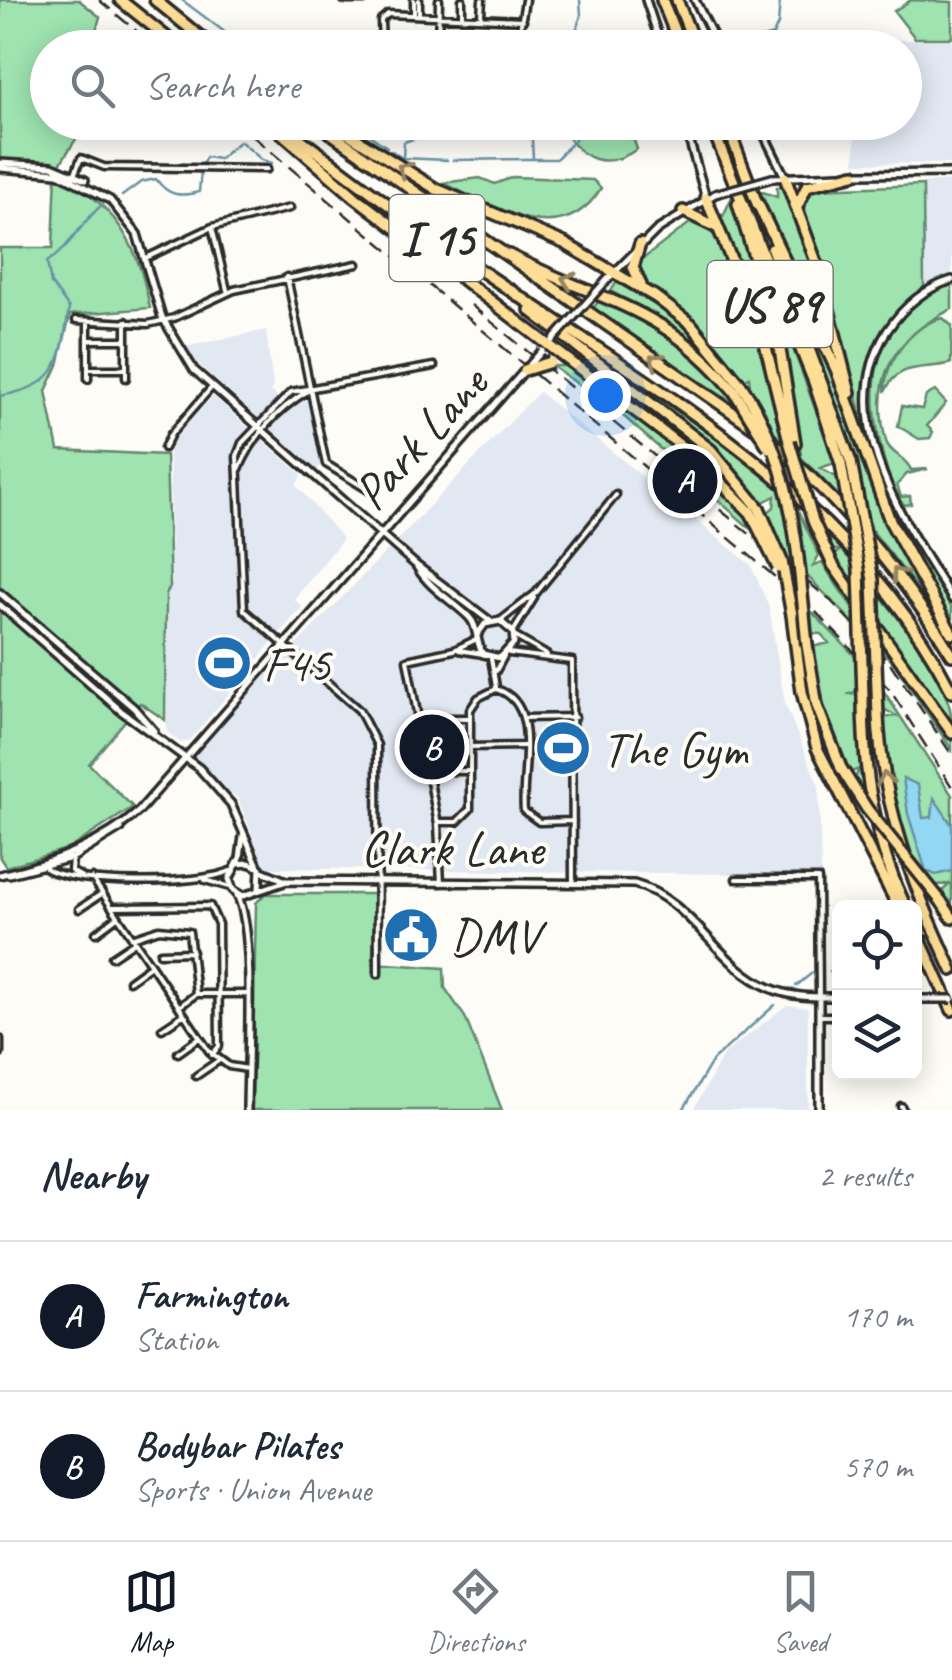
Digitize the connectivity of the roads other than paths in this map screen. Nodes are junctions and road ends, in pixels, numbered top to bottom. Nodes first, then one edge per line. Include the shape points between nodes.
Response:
1 (120, 0) edge
2 (155, 0) edge
3 (344, 0) edge
4 (364, 0) edge
5 (417, 0) edge
6 (439, 0) edge
7 (462, 0) edge
8 (482, 0) edge
9 (525, 0) edge
10 (646, 0) edge
11 (662, 0) edge
12 (677, 0) edge
13 (695, 0) edge
14 (417, 15) junction
15 (438, 16) junction
16 (462, 16) junction
17 (481, 17) junction
18 (523, 20) junction
19 (158, 30) edge
20 (192, 30) edge
21 (381, 30) edge
22 (438, 30) edge
23 (521, 30) edge
24 (656, 30) edge
25 (674, 30) edge
26 (689, 30) edge
27 (710, 30) edge
28 (290, 140) edge
29 (303, 140) edge
30 (340, 140) edge
31 (358, 140) edge
32 (690, 140) edge
33 (717, 140) edge
34 (733, 140) edge
35 (767, 140) edge
36 (0, 166) edge
37 (728, 168) junction
38 (268, 169) dead end
39 (952, 172) edge
40 (854, 174) junction
41 (74, 175) junction
42 (785, 176) junction
43 (710, 196) junction
44 (758, 204) junction
45 (290, 208) dead end
46 (683, 212) junction
47 (799, 214) junction
48 (212, 227) junction
49 (717, 227) junction
50 (482, 243) junction
51 (640, 244) junction
52 (146, 258) junction
53 (357, 264) dead end
54 (610, 276) junction
55 (287, 277) junction
56 (952, 280) edge
57 (502, 285) junction
58 (227, 292) junction
59 (656, 298) junction
60 (76, 320) dead end
61 (88, 320) junction
62 (163, 320) junction
63 (126, 321) junction
64 (88, 340) junction
65 (126, 340) junction
66 (548, 345) junction
67 (573, 363) junction
68 (434, 366) dead end
69 (88, 369) junction
70 (126, 369) junction
71 (525, 370) junction
72 (126, 378) dead end
73 (88, 379) dead end
74 (212, 387) junction
75 (737, 388) junction
76 (310, 390) junction
77 (260, 429) junction
78 (861, 439) junction
79 (792, 442) junction
80 (164, 448) dead end
81 (846, 463) junction
82 (370, 491) dead end
83 (616, 496) dead end
84 (755, 510) junction
85 (380, 534) junction
86 (416, 565) junction
87 (0, 593) edge
88 (536, 593) junction
89 (952, 599) edge
90 (0, 605) edge
91 (500, 621) junction
92 (490, 622) junction
93 (514, 634) junction
94 (952, 634) edge
95 (477, 637) junction
96 (801, 644) junction
97 (284, 645) junction
98 (454, 650) junction
99 (483, 654) junction
100 (507, 655) junction
101 (952, 655) edge
102 (491, 658) junction
103 (552, 658) junction
104 (496, 671) junction
105 (496, 689) junction
106 (952, 692) edge
107 (418, 718) junction
108 (470, 718) junction
109 (524, 718) junction
110 (574, 718) junction
111 (155, 733) junction
112 (952, 733) edge
113 (470, 746) junction
114 (524, 746) junction
115 (188, 759) junction
116 (428, 771) junction
117 (470, 771) junction
118 (574, 821) junction
119 (438, 822) junction
120 (123, 826) junction
121 (243, 836) junction
122 (72, 858) junction
123 (46, 868) junction
124 (260, 868) junction
125 (232, 869) junction
126 (2, 875) edge
127 (89, 878) junction
128 (200, 879) junction
129 (736, 879) dead end
130 (287, 881) junction
131 (380, 882) junction
132 (441, 882) junction
133 (573, 883) junction
134 (230, 887) junction
135 (258, 891) junction
136 (101, 894) junction
137 (236, 894) junction
138 (898, 900) edge
139 (899, 900) edge
140 (111, 907) junction
141 (78, 909) dead end
142 (246, 916) junction
143 (118, 917) junction
144 (952, 918) edge
145 (96, 932) dead end
146 (133, 940) junction
147 (922, 942) edge
148 (922, 951) edge
149 (192, 952) junction
150 (160, 953) dead end
151 (112, 957) dead end
152 (151, 965) junction
153 (952, 970) edge
154 (378, 974) dead end
155 (128, 981) dead end
156 (218, 993) junction
157 (196, 994) junction
158 (246, 994) junction
159 (820, 997) junction
160 (832, 997) edge
161 (922, 998) edge
162 (949, 998) edge
163 (180, 1006) junction
164 (952, 1010) edge
165 (184, 1014) junction
166 (820, 1016) junction
167 (832, 1016) edge
168 (162, 1029) dead end
169 (200, 1038) junction
170 (0, 1039) edge
171 (178, 1053) dead end
172 (0, 1054) edge
173 (212, 1054) junction
174 (218, 1061) junction
175 (247, 1069) junction
176 (196, 1076) dead end
177 (247, 1110) edge
178 (819, 1110) edge

1 - 19 highway
2 - 20 highway
3 - 4 street
5 - 14 street
6 - 15 street
7 - 16 street
8 - 17 street
9 - 18 street
10 - 24 main road
11 - 25 highway
12 - 26 highway
13 - 27 main road
14 - 15 street
14 - 21 street via 388,14
15 - 16 street
15 - 22 street
16 - 17 street
17 - 18 street
18 - 23 street
28 - 66 highway
29 - 57 highway, I 15
30 - 50 highway, I 15
54 -> 31 highway via 564,244 436,189
32 - 43 main road
33 - 37 highway, US 89
34 - 44 highway, US 89
35 - 42 main road
36 - 41 main road
37 - 79 highway, US 89 via 775,323
37 - 81 highway
38 - 41 street via 104,167 81,158
39 - 40 main road, Park Lane
40 - 42 main road, Park Lane
40 - 47 highway via 807,186 798,197
41 - 52 main road via 124,215
42 - 43 main road, Park Lane, bridge
42 - 47 highway
43 - 46 main road, Park Lane
43 - 49 highway
44 - 78 highway, US 89 via 836,369
44 - 81 highway
45 - 48 street
46 - 49 highway
46 - 51 main road, Park Lane
47 - 78 highway
48 - 52 street
48 - 58 street
49 - 79 highway via 764,339
75 -> 50 highway via 649,316
101 -> 50 highway, I 15 via 873,543 749,422
51 - 54 main road, Park Lane
51 - 59 highway via 633,274
52 - 62 main road
53 - 55 street
54 - 59 highway
54 - 66 main road, Park Lane, bridge
55 - 58 street
55 - 76 street
56 - 89 main road via 924,292 895,319 878,348 870,398 889,489
57 - 84 highway via 705,445
57 - 106 highway, I 15 via 778,475 865,562
58 - 62 street
59 - 75 highway via 690,324
60 - 61 street
61 - 63 street
61 - 64 street
62 - 63 street
62 - 74 main road via 183,356
63 - 65 street
64 - 65 street
64 - 69 street
65 - 70 street
66 - 67 highway
66 - 71 main road, Park Lane, bridge
67 - 71 highway, bridge
67 - 84 highway
68 - 76 street
69 - 70 street
69 - 73 street
70 - 72 street
71 - 85 main road, Park Lane
74 - 77 main road
74 - 80 street
75 - 96 highway, bridge via 774,446 786,488 796,539
76 - 77 street
76 - 82 street via 326,464
77 - 85 main road
77 - 97 street via 240,469 243,607
78 - 94 highway, US 89 via 890,521
79 - 112 highway, bridge via 804,496 832,565
81 - 139 highway, bridge via 871,804
153 -> 81 highway, bridge via 903,854 888,796 873,580
83 - 88 street
84 - 96 highway, bridge
85 - 86 main road
85 - 97 main road, Park Lane
86 - 92 main road
86 - 95 main road via 471,620
87 - 111 main road
88 - 91 street
88 - 93 street
90 - 111 main road via 121,712
91 - 92 main road
91 - 93 main road
92 - 95 main road
93 - 100 main road
93 - 103 street
95 - 98 street
95 - 99 main road
96 - 138 highway via 817,748
96 - 144 highway, bridge via 841,768
97 - 115 main road, Park Lane
97 - 131 street via 368,721 380,770
98 - 99 street
98 - 107 street via 407,660
99 - 102 main road
100 - 102 main road
100 - 103 street
100 - 104 street
102 - 104 street
103 - 110 street via 572,660
104 - 105 street
105 - 108 street via 478,698
105 - 109 street via 512,696
107 - 108 street
107 - 116 street
108 - 113 street
109 - 110 street
109 - 114 street
110 - 118 street
111 - 115 main road
113 - 114 street
113 - 117 street
114 - 118 street via 524,811 533,820
115 - 120 main road, Park Lane
115 - 121 main road via 230,804
116 - 117 street
116 - 119 street
117 - 119 street via 468,812 457,822
118 - 133 street
119 - 132 street
120 - 122 main road
120 - 126 main road, Park Lane via 57,859
121 - 124 main road
121 - 125 main road
122 - 123 main road
122 - 127 street via 71,870
123 - 126 main road
123 - 127 street
124 - 125 main road via 247,862
124 - 130 main road, Clark Lane
124 - 135 main road
125 - 128 street
125 - 134 main road
127 - 128 street
127 - 136 street
128 - 134 street
129 - 159 street via 818,879
130 - 131 main road, Clark Lane
130 - 135 main road, Clark Lane
131 - 132 main road, Clark Lane
131 - 154 street
132 - 133 main road, Clark Lane
133 - 159 main road, Clark Lane via 644,887 667,898 756,982
134 - 137 main road
135 - 137 main road
135 - 142 main road
136 - 140 street
136 - 141 street
137 - 142 main road
140 - 143 street
140 - 156 street via 210,906 218,924
142 - 158 main road
143 - 145 street
143 - 146 street
146 - 149 street via 145,930 186,930
146 - 151 street
146 - 152 street
147 - 162 highway
148 - 162 highway
149 - 150 street
149 - 157 street
152 - 155 street
152 - 163 street
156 - 157 street
156 - 158 street
156 - 173 street via 218,1046
157 - 163 street
158 - 175 main road
159 - 160 main road, Clark Lane
159 - 166 main road
161 - 162 main road, bridge
162 - 164 highway
163 - 165 street
165 - 168 street
165 - 169 street
166 - 167 street
166 - 178 main road
169 - 171 street
169 - 173 street
170 - 172 street
173 - 174 street
174 - 175 street
174 - 176 street
175 - 177 main road

